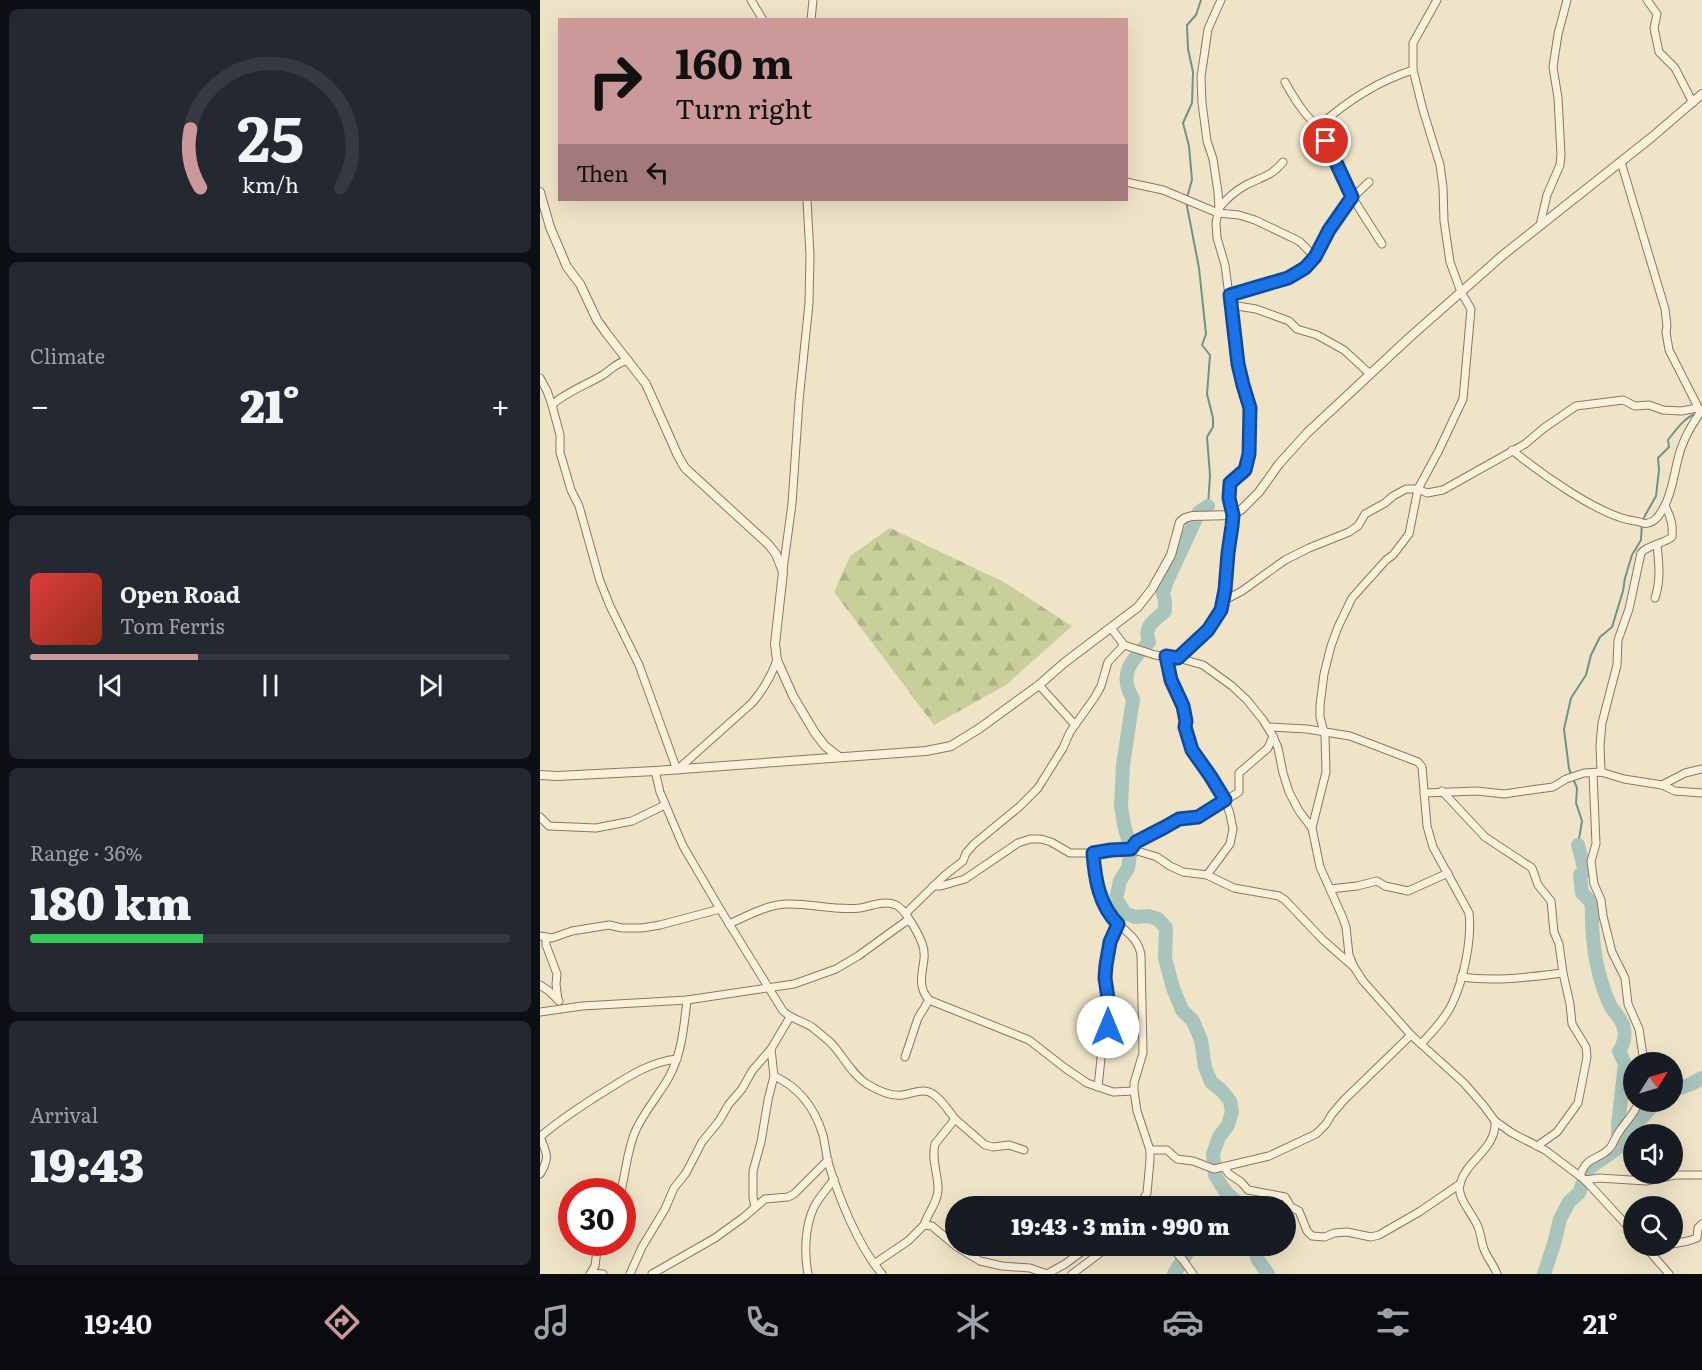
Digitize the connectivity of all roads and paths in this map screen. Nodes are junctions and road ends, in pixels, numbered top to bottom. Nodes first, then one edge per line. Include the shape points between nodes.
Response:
1 (751, 0) edge
2 (813, 0) edge
3 (1221, 0) edge
4 (1437, 0) edge
5 (1567, 0) edge
6 (1647, 0) edge
7 (762, 18) edge
8 (811, 18) edge
9 (1413, 70) junction
10 (1285, 82) dead end
11 (1702, 94) edge
12 (1693, 103) junction
13 (1319, 126) junction
14 (1283, 162) dead end
15 (1621, 162) junction
16 (1128, 182) edge
17 (1369, 182) dead end
18 (540, 192) edge
19 (1352, 197) junction
20 (807, 201) edge
21 (1219, 210) junction
22 (1540, 225) junction
23 (1382, 244) dead end
24 (1315, 257) junction
25 (1461, 292) junction
26 (1230, 295) junction
27 (1231, 305) junction
28 (628, 360) junction
29 (1370, 374) junction
30 (540, 378) edge
31 (552, 405) junction
32 (1700, 410) edge
33 (1512, 450) junction
34 (1418, 489) junction
35 (1665, 506) junction
36 (1233, 515) junction
37 (1657, 545) junction
38 (783, 572) junction
39 (1654, 598) dead end
40 (1223, 601) junction
41 (1111, 628) junction
42 (1124, 645) junction
43 (1166, 656) junction
44 (1178, 658) junction
45 (777, 660) junction
46 (1039, 685) junction
47 (1075, 725) junction
48 (1268, 727) junction
49 (1323, 731) junction
50 (1273, 736) junction
51 (839, 757) junction
52 (1702, 769) edge
53 (677, 770) junction
54 (655, 771) junction
55 (1597, 772) junction
56 (540, 775) edge
57 (1662, 785) junction
58 (1442, 791) junction
59 (1424, 793) junction
60 (1702, 793) edge
61 (1225, 800) junction
62 (665, 805) junction
63 (540, 817) edge
64 (1312, 828) junction
65 (1131, 849) junction
66 (1093, 853) junction
67 (1448, 873) junction
68 (1207, 875) junction
69 (933, 886) junction
70 (1330, 889) junction
71 (720, 909) junction
72 (906, 913) junction
73 (909, 921) junction
74 (729, 924) junction
75 (1118, 924) junction
76 (543, 937) edge
77 (1353, 967) junction
78 (1563, 973) junction
79 (1461, 977) junction
80 (540, 985) edge
81 (770, 988) junction
82 (558, 1000) junction
83 (687, 1000) junction
84 (929, 1000) junction
85 (561, 1009) junction
86 (540, 1012) edge
87 (790, 1017) junction
88 (1412, 1035) junction
89 (1421, 1044) junction
90 (771, 1049) junction
91 (1642, 1052) edge
92 (905, 1057) dead end
93 (676, 1059) junction
94 (774, 1076) junction
95 (1098, 1087) junction
96 (1134, 1091) junction
97 (1634, 1112) edge
98 (955, 1119) junction
99 (1495, 1121) junction
100 (540, 1137) edge
101 (1537, 1146) junction
102 (1024, 1150) dead end
103 (1150, 1150) junction
104 (828, 1161) junction
105 (1224, 1167) junction
106 (540, 1174) edge
107 (1702, 1174) edge
108 (623, 1178) edge
109 (1583, 1178) junction
110 (834, 1179) junction
111 (1460, 1184) junction
112 (1145, 1196) edge
113 (755, 1207) junction
114 (1623, 1221) edge
115 (1702, 1224) edge
116 (924, 1225) junction
117 (1683, 1242) edge
118 (596, 1256) edge
119 (1076, 1256) edge
120 (1096, 1256) edge
121 (1179, 1256) edge
122 (1653, 1256) edge
123 (874, 1264) junction
124 (1037, 1273) edge
125 (590, 1274) edge
126 (603, 1274) edge
127 (630, 1274) edge
128 (652, 1274) edge
129 (808, 1274) edge
130 (882, 1274) edge
131 (1072, 1274) edge
132 (1193, 1274) edge
133 (1497, 1274) edge
134 (1669, 1274) edge

1 - 7 street
2 - 8 street
3 - 21 street via 1208,29 1201,77
4 - 9 street via 1413,43
5 - 22 street via 1553,67 1560,165
6 - 12 street via 1657,14 1654,28 1659,52 1674,68
9 - 13 street via 1379,84
9 - 25 street via 1440,165 1448,252
10 - 13 street
11 - 12 street
12 - 15 street
13 - 19 street
14 - 21 street via 1273,173 1234,192
15 - 22 street
15 - 32 street via 1665,309 1669,350
16 - 21 street
17 - 19 street
18 - 28 street via 567,267 597,320
19 - 23 street
19 - 24 street
20 - 38 street via 809,303
21 - 24 street via 1273,228 1299,241
21 - 26 street via 1217,238
22 - 25 street
24 - 26 street via 1288,278
25 - 29 street
25 - 34 street via 1471,309 1462,404
26 - 27 street
27 - 29 street via 1289,321 1297,329 1344,350
27 - 36 street via 1238,364 1250,408 1245,470 1230,483 1229,489
28 - 31 street
28 - 38 street via 646,384 685,468 768,544
29 - 36 street via 1307,433 1250,502
30 - 31 street
31 - 53 street via 561,435 561,459 600,581 639,665
32 - 33 street via 1663,410 1623,400 1580,404
32 - 35 street via 1678,455
33 - 34 street via 1443,490
33 - 35 street via 1601,509 1630,521 1651,523
34 - 40 street via 1406,489 1393,496 1365,514 1349,532 1285,560
34 - 49 street via 1409,534 1352,598 1338,627 1324,674 1320,717
35 - 37 street via 1671,517 1672,537
36 - 40 street
36 - 41 street via 1192,516 1180,522 1171,555 1146,598
37 - 39 street via 1659,570
37 - 55 street via 1641,553 1618,640
38 - 45 street via 775,644
40 - 44 street via 1208,630
41 - 42 street
41 - 46 street
42 - 43 street
42 - 47 street via 1108,662 1098,691
43 - 44 street
43 - 61 street via 1183,706 1192,750
44 - 48 street via 1203,665 1223,679 1247,700
45 - 51 street via 815,733
45 - 53 street via 770,679 752,703
46 - 47 street
46 - 51 street via 946,748
47 - 69 street via 1038,788
48 - 49 street
48 - 50 street
49 - 59 street via 1350,736 1418,762 1424,773
49 - 64 street via 1326,772
50 - 61 street via 1268,748 1239,773 1239,792
50 - 64 street via 1289,792
51 - 53 street
52 - 57 street
53 - 54 street
54 - 56 street
54 - 62 street
55 - 57 street
55 - 58 street via 1553,787 1504,794
55 - 91 street via 1596,844 1591,861 1594,884 1612,952 1625,978 1628,1004 1639,1029
57 - 60 street via 1675,791
58 - 59 street
58 - 78 street via 1485,837 1532,868 1538,885 1551,901
59 - 67 street via 1433,847
61 - 65 street via 1198,817 1179,819 1136,842
61 - 68 street via 1233,829 1230,844
62 - 63 street via 632,821 596,828 549,826
62 - 71 street via 683,846
64 - 70 street via 1320,867
65 - 66 street
65 - 68 street via 1157,857 1183,872
66 - 69 street via 1070,853 1051,842 1030,838 965,879
66 - 75 street via 1098,890
67 - 70 street via 1408,891 1377,881
67 - 79 street via 1469,912 1469,945
68 - 77 street via 1234,888 1285,900
69 - 72 street
70 - 77 street via 1346,927
71 - 74 street
71 - 76 street via 642,928 609,925
72 - 73 street
72 - 74 street via 897,905 886,903 858,908 788,904 762,909
73 - 81 street via 836,969
73 - 84 street via 923,944 921,984
74 - 81 street
75 - 95 street via 1106,965 1108,1027
75 - 96 street via 1140,946 1141,955 1143,1053
76 - 82 street via 557,974
77 - 88 street
78 - 79 street via 1499,980
78 - 101 street via 1572,1024 1586,1047 1587,1057 1578,1103 1557,1132
79 - 89 street via 1453,1003
80 - 82 street
81 - 83 street
81 - 87 street
82 - 85 street
83 - 85 street
83 - 93 street
84 - 92 street via 918,1018
84 - 95 street via 1029,1040
85 - 86 street
87 - 90 street
87 - 98 street via 812,1027 832,1044 867,1084 893,1095 917,1091 933,1094
88 - 89 street
88 - 105 street via 1344,1100 1316,1134 1269,1156
89 - 99 street via 1464,1083
90 - 94 street
90 - 127 street via 702,1142
93 - 100 street via 633,1075
93 - 108 street via 636,1131
94 - 104 street via 797,1091 812,1110
94 - 113 street via 753,1171
95 - 96 street via 1113,1092
96 - 103 street
97 - 109 street via 1611,1147 1586,1164
98 - 102 street via 985,1145
98 - 116 street via 935,1144 938,1195
99 - 101 street
99 - 111 street via 1491,1141
100 - 106 street via 547,1158
101 - 109 street
103 - 105 street via 1167,1150 1177,1159 1214,1169
103 - 112 street
104 - 110 street
104 - 113 street via 794,1194 765,1199
105 - 111 street via 1248,1190 1285,1197 1291,1207 1299,1210 1312,1236 1326,1238 1347,1232 1379,1235
107 - 109 street via 1646,1181
109 - 114 street
110 - 123 street
110 - 129 street via 814,1206 808,1224
111 - 133 street
113 - 128 street via 715,1238
115 - 117 street via 1696,1238
116 - 123 street
116 - 124 street via 933,1226 980,1261 1030,1268
118 - 125 street
119 - 124 street via 1047,1274
120 - 131 street
121 - 132 street
122 - 134 street
123 - 130 street
125 - 126 street

